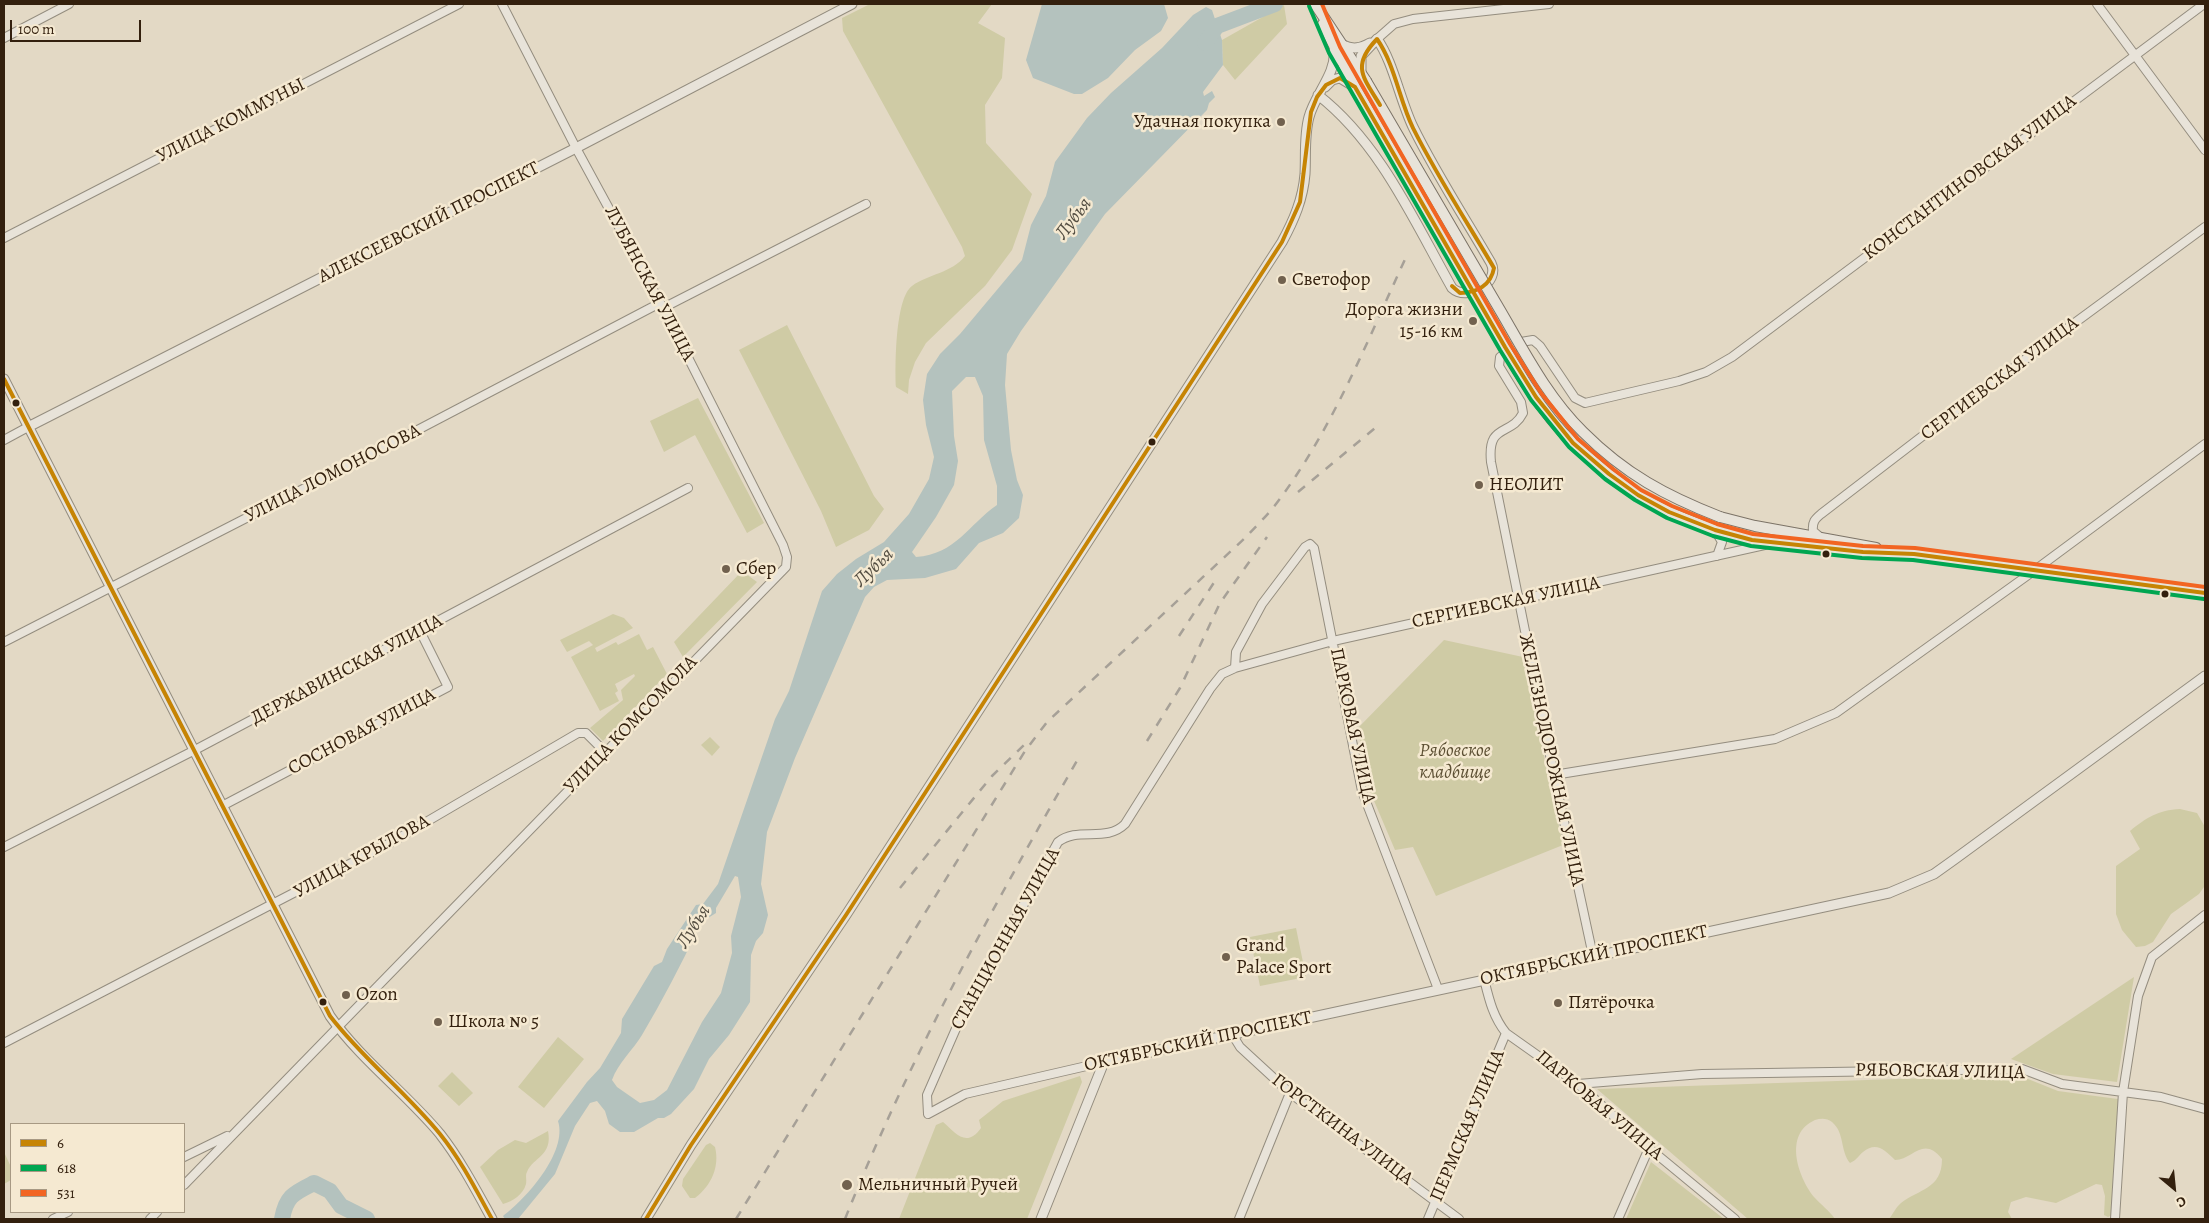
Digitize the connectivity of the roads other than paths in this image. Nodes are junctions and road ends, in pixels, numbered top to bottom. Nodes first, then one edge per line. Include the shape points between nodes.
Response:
1 (69, 4) edge
2 (459, 4) edge
3 (502, 4) edge
4 (852, 4) edge
5 (1315, 4) edge
6 (1549, 4) edge
7 (2097, 4) edge
8 (2204, 4) edge
9 (4, 38) edge
10 (1377, 39) junction
11 (1339, 47) junction
12 (2135, 55) junction
13 (1363, 77) junction
14 (1355, 87) junction
15 (1318, 95) junction
16 (576, 148) junction
17 (2205, 150) edge
18 (866, 204) dead end
19 (2205, 227) edge
20 (4, 238) edge
21 (662, 306) junction
22 (4, 379) edge
23 (1596, 402) joint
24 (28, 427) junction
25 (4, 440) edge
26 (2205, 444) edge
27 (688, 488) dead end
28 (1716, 530) junction
29 (1822, 538) junction
30 (1777, 542) junction
31 (1886, 551) junction
32 (1718, 556) junction
33 (786, 567) joint
34 (2035, 570) junction
35 (110, 588) junction
36 (2205, 592) edge
37 (1517, 599) junction
38 (420, 632) junction
39 (1333, 641) junction
40 (4, 642) edge
41 (1235, 668) junction
42 (2205, 676) edge
43 (194, 750) junction
44 (605, 752) junction
45 (1554, 775) junction
46 (222, 806) junction
47 (4, 847) edge
48 (273, 905) junction
49 (2205, 915) edge
50 (1593, 956) junction
51 (1484, 979) junction
52 (1438, 989) junction
53 (338, 1028) junction
54 (1506, 1033) junction
55 (1232, 1034) junction
56 (4, 1043) edge
57 (1104, 1062) junction
58 (1578, 1084) junction
59 (2123, 1092) junction
60 (1290, 1094) junction
61 (2205, 1109) edge
62 (928, 1114) joint
63 (234, 1133) junction
64 (1649, 1148) junction
65 (185, 1157) edge
66 (185, 1183) edge
67 (1436, 1200) junction
68 (66, 1213) edge
69 (491, 1218) edge
70 (53, 1219) edge
71 (646, 1219) edge
72 (1041, 1219) edge
73 (1239, 1219) edge
74 (1428, 1219) edge
75 (1459, 1219) edge
76 (1618, 1219) edge
77 (1735, 1219) edge
78 (2115, 1219) edge

1 - 9 street
2 - 20 street, УЛИЦА КОММУНЫ
3 - 16 street, ЛУБЯНСКАЯ УЛИЦА
4 - 16 street, АЛЕКСЕЕВСКИЙ ПРОСПЕКТ
5 - 11 main road
6 - 10 street via 1413,18 1394,24
7 - 12 street
8 - 12 street, КОНСТАНТИНОВСКАЯ УЛИЦА
10 - 11 street via 1357,48
10 - 13 street via 1361,56
10 - 15 street via 1386,52 1413,128 1492,263 1494,272 1490,282 1466,294 1452,288 1376,158 1349,124
11 - 13 main road
11 - 14 main road
11 - 15 street
12 - 17 street
12 - 23 street, КОНСТАНТИНОВСКАЯ УЛИЦА via 1732,357 1706,372 1679,381
13 - 29 main road, bridge via 1548,389 1583,432 1619,464 1675,499 1720,517
14 - 15 street via 1340,78 1326,85
14 - 28 main road, bridge via 1505,347 1556,423 1573,443 1638,495 1669,512
15 - 71 street via 1308,122 1302,195 1282,242
16 - 21 street, ЛУБЯНСКАЯ УЛИЦА
16 - 24 street, АЛЕКСЕЕВСКИЙ ПРОСПЕКТ
18 - 21 street, УЛИЦА ЛОМОНОСОВА
19 - 29 street, СЕРГИЕВСКАЯ УЛИЦА via 1821,514 1812,525 1816,536
21 - 33 street, ЛУБЯНСКАЯ УЛИЦА via 783,545
21 - 35 street, УЛИЦА ЛОМОНОСОВА
22 - 24 street
23 - 37 street, ЖЕЛЕЗНОДОРОЖНАЯ УЛИЦА via 1585,403 1575,398 1537,342 1527,340 1506,352 1498,361 1523,408 1520,418 1501,430 1489,449
24 - 25 street, АЛЕКСЕЕВСКИЙ ПРОСПЕКТ
24 - 35 street
26 - 34 street
27 - 38 street, ДЕРЖАВИНСКАЯ УЛИЦА
28 - 30 main road via 1752,540
28 - 32 street via 1722,542
29 - 31 main road
30 - 31 main road via 1863,552
30 - 32 street, СЕРГИЕВСКАЯ УЛИЦА
31 - 34 main road
32 - 37 street, СЕРГИЕВСКАЯ УЛИЦА
33 - 44 street, УЛИЦА КОМСОМОЛА
34 - 36 main road
34 - 45 street via 1836,713 1775,738
35 - 40 street, УЛИЦА ЛОМОНОСОВА
35 - 43 street
37 - 39 street, СЕРГИЕВСКАЯ УЛИЦА
37 - 45 street, ЖЕЛЕЗНОДОРОЖНАЯ УЛИЦА
38 - 43 street, ДЕРЖАВИНСКАЯ УЛИЦА
38 - 46 street, СОСНОВАЯ УЛИЦА via 448,687
39 - 41 street, СЕРГИЕВСКАЯ УЛИЦА
39 - 41 street, ПАРКОВАЯ УЛИЦА via 1314,548 1310,544 1262,604 1236,652
39 - 52 street, ПАРКОВАЯ УЛИЦА via 1362,791
41 - 62 street, СТАНЦИОННАЯ УЛИЦА via 1222,674 1210,689 1125,824 1111,834 1074,834 1058,842 958,1024 927,1095
42 - 50 street, ОКТЯБРЬСКИЙ ПРОСПЕКТ via 1955,860 1911,885 1889,893
43 - 46 street
43 - 47 street, ДЕРЖАВИНСКАЯ УЛИЦА
44 - 48 street, УЛИЦА КРЫЛОВА via 586,733 578,733 392,842
44 - 53 street, УЛИЦА КОМСОМОЛА
45 - 50 street, ЖЕЛЕЗНОДОРОЖНАЯ УЛИЦА
46 - 48 street
48 - 53 street
48 - 56 street, УЛИЦА КРЫЛОВА
49 - 59 street via 2152,957 2138,996
50 - 51 street, ОКТЯБРЬСКИЙ ПРОСПЕКТ
51 - 52 street, ОКТЯБРЬСКИЙ ПРОСПЕКТ
51 - 54 street, ПАРКОВАЯ УЛИЦА via 1492,1012
52 - 55 street, ОКТЯБРЬСКИЙ ПРОСПЕКТ
53 - 63 street, УЛИЦА КОМСОМОЛА
53 - 69 street via 438,1133 468,1173
54 - 58 street, ПАРКОВАЯ УЛИЦА
54 - 67 street, ПЕРМСКАЯ УЛИЦА
55 - 57 street, ОКТЯБРЬСКИЙ ПРОСПЕКТ
55 - 60 street, ГОРСТКИНА УЛИЦА via 1240,1047
57 - 62 street, ОКТЯБРЬСКИЙ ПРОСПЕКТ via 965,1094
57 - 72 street
58 - 59 street, РЯБОВСКАЯ УЛИЦА via 1702,1074 2022,1069 2062,1084
58 - 64 street, ПАРКОВАЯ УЛИЦА
59 - 61 street, РЯБОВСКАЯ УЛИЦА via 2161,1097
59 - 78 street
60 - 67 street, ГОРСТКИНА УЛИЦА
60 - 73 street
63 - 65 street
63 - 66 street, УЛИЦА КОМСОМОЛА
64 - 76 street
64 - 77 street, ПАРКОВАЯ УЛИЦА
67 - 74 street, ПЕРМСКАЯ УЛИЦА
67 - 75 street, ГОРСТКИНА УЛИЦА
68 - 70 street

